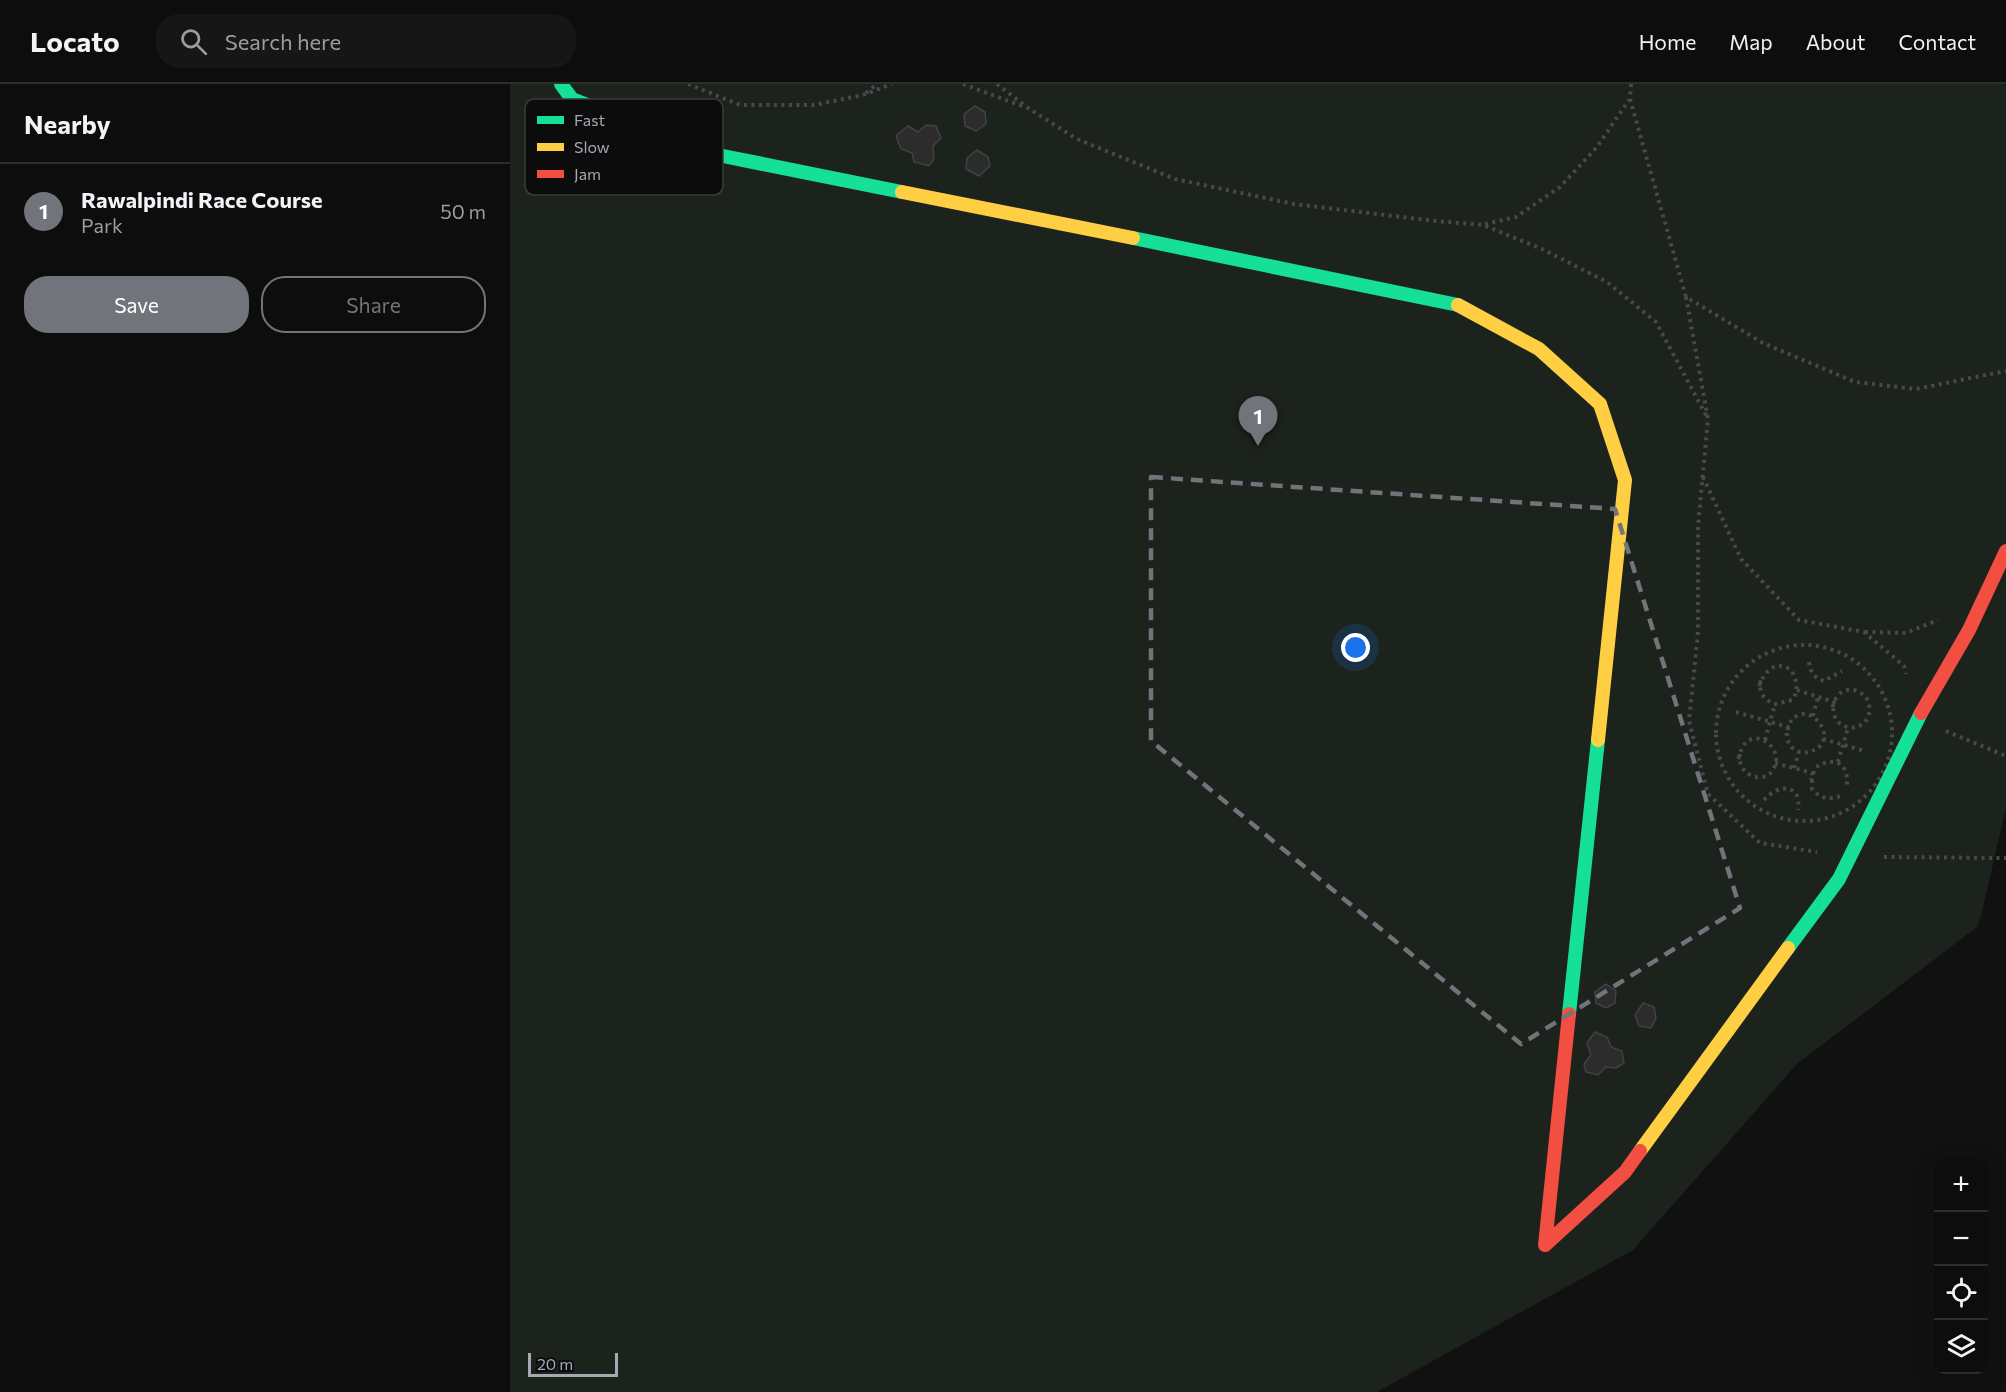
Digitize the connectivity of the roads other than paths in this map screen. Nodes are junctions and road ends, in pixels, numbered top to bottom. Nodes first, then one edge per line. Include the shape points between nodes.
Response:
1 (561, 84) edge
2 (572, 99) edge
3 (723, 156) edge
4 (2006, 551) edge

1 - 2 street
3 - 4 street via 1454,303 1539,349 1600,404 1625,480 1545,1245 1625,1172 1839,879 1917,719 1969,630

